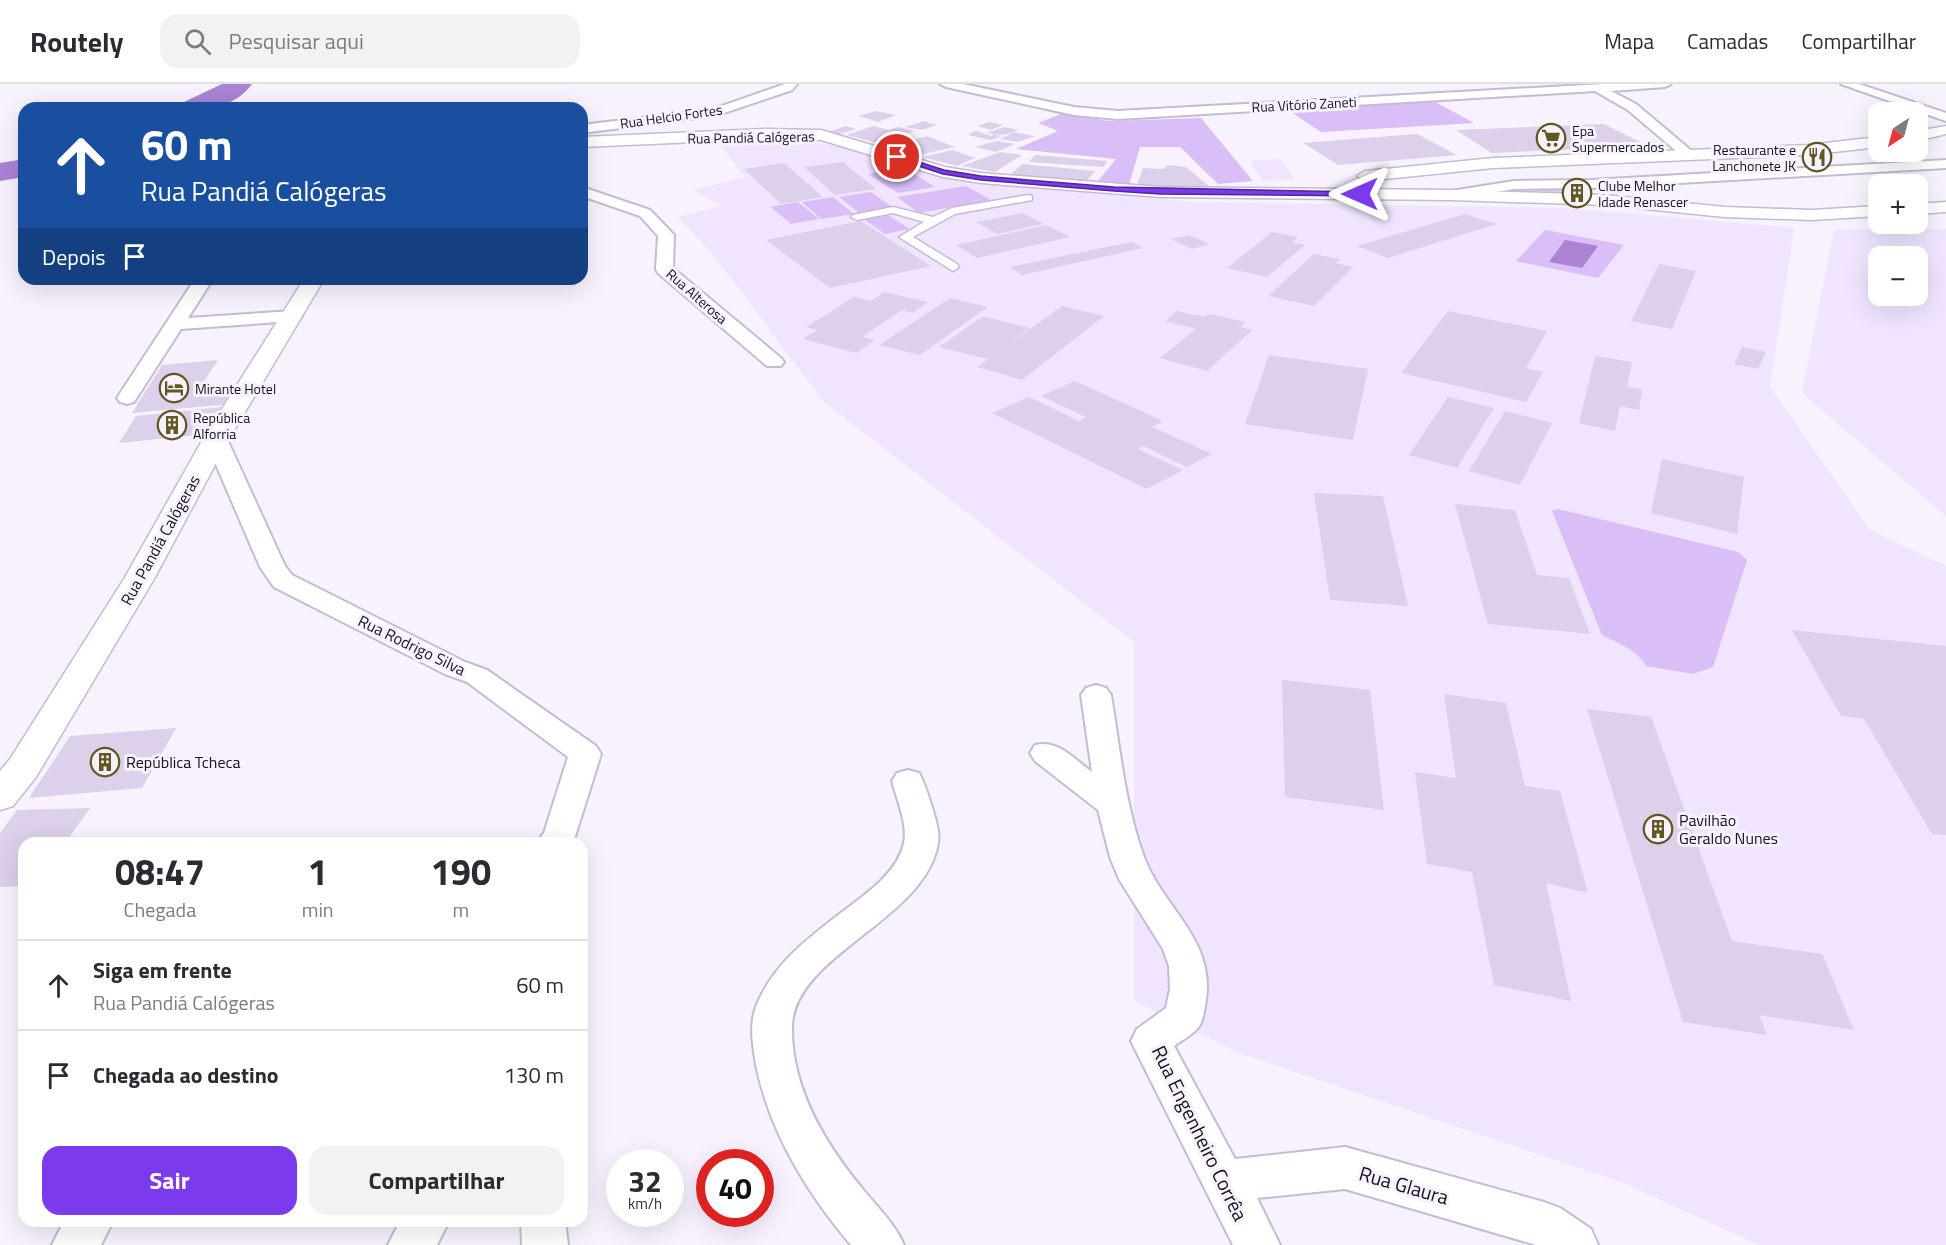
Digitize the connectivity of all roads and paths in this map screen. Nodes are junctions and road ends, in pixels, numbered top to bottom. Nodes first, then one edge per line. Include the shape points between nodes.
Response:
1 (791, 84) edge
2 (946, 84) edge
3 (1542, 84) edge
4 (1665, 84) edge
5 (1847, 84) edge
6 (1592, 86) edge
7 (1555, 90) junction
8 (1946, 117) edge
9 (588, 128) edge
10 (1946, 130) edge
11 (1928, 134) edge
12 (588, 142) edge
13 (1868, 143) edge
14 (1687, 153) junction
15 (1946, 164) edge
16 (588, 193) edge
17 (1202, 193) junction
18 (1451, 195) junction
19 (1028, 198) dead end
20 (1946, 207) edge
21 (1928, 208) edge
22 (1868, 212) edge
23 (857, 217) dead end
24 (935, 221) junction
25 (953, 267) dead end
26 (200, 285) edge
27 (311, 285) edge
28 (293, 316) junction
29 (177, 324) junction
30 (774, 362) dead end
31 (127, 398) dead end
32 (216, 439) junction
33 (1096, 695) dead end
34 (1046, 753) dead end
35 (908, 781) dead end
36 (0, 797) edge
37 (1114, 805) junction
38 (559, 837) edge
39 (1223, 1181) junction
40 (88, 1227) edge
41 (423, 1227) edge
42 (544, 1227) edge
43 (75, 1245) edge
44 (411, 1245) edge
45 (545, 1245) edge
46 (881, 1245) edge
47 (1257, 1245) edge
48 (1575, 1245) edge

1 - 9 street, Rua Helcio Fortes via 715,112
2 - 7 street, Rua Vitório Zaneti via 1074,111 1118,115
3 - 7 street
4 - 6 street, Rua Vitório Zaneti
5 - 8 street
6 - 7 street, Rua Vitório Zaneti
6 - 14 street via 1632,107
10 - 11 street
12 - 17 street, Rua Pandiá Calógeras via 821,135 943,172 1114,189
13 - 14 street via 1808,150
14 - 17 street via 1493,163
15 - 18 street via 1514,185
16 - 30 street, Rua Alterosa via 645,213 666,236 664,269
17 - 18 street
18 - 22 street via 1605,200 1725,212 1812,215
19 - 24 street via 952,211
20 - 21 street
23 - 24 street via 893,210
24 - 25 street via 905,237
26 - 29 street
27 - 28 street, Rua Pandiá Calógeras
28 - 29 street
28 - 32 street, Rua Pandiá Calógeras
29 - 31 street
32 - 36 street, Rua Pandiá Calógeras via 139,579 23,768
32 - 38 street, Rua Rodrigo Silva via 273,567 283,581 477,676 585,754
33 - 37 street, Rua Engenheiro Corrêa
34 - 37 street
35 - 46 street via 921,833 917,853 877,906 823,948 790,982 775,1008 772,1040 790,1114 815,1161
37 - 39 street, Rua Engenheiro Corrêa via 1136,878 1179,941 1189,966 1184,1017 1151,1041
39 - 47 street, Rua Engenheiro Corrêa
39 - 48 street, Rua Glaura via 1345,1168 1544,1224
40 - 43 street
41 - 44 street
42 - 45 street

